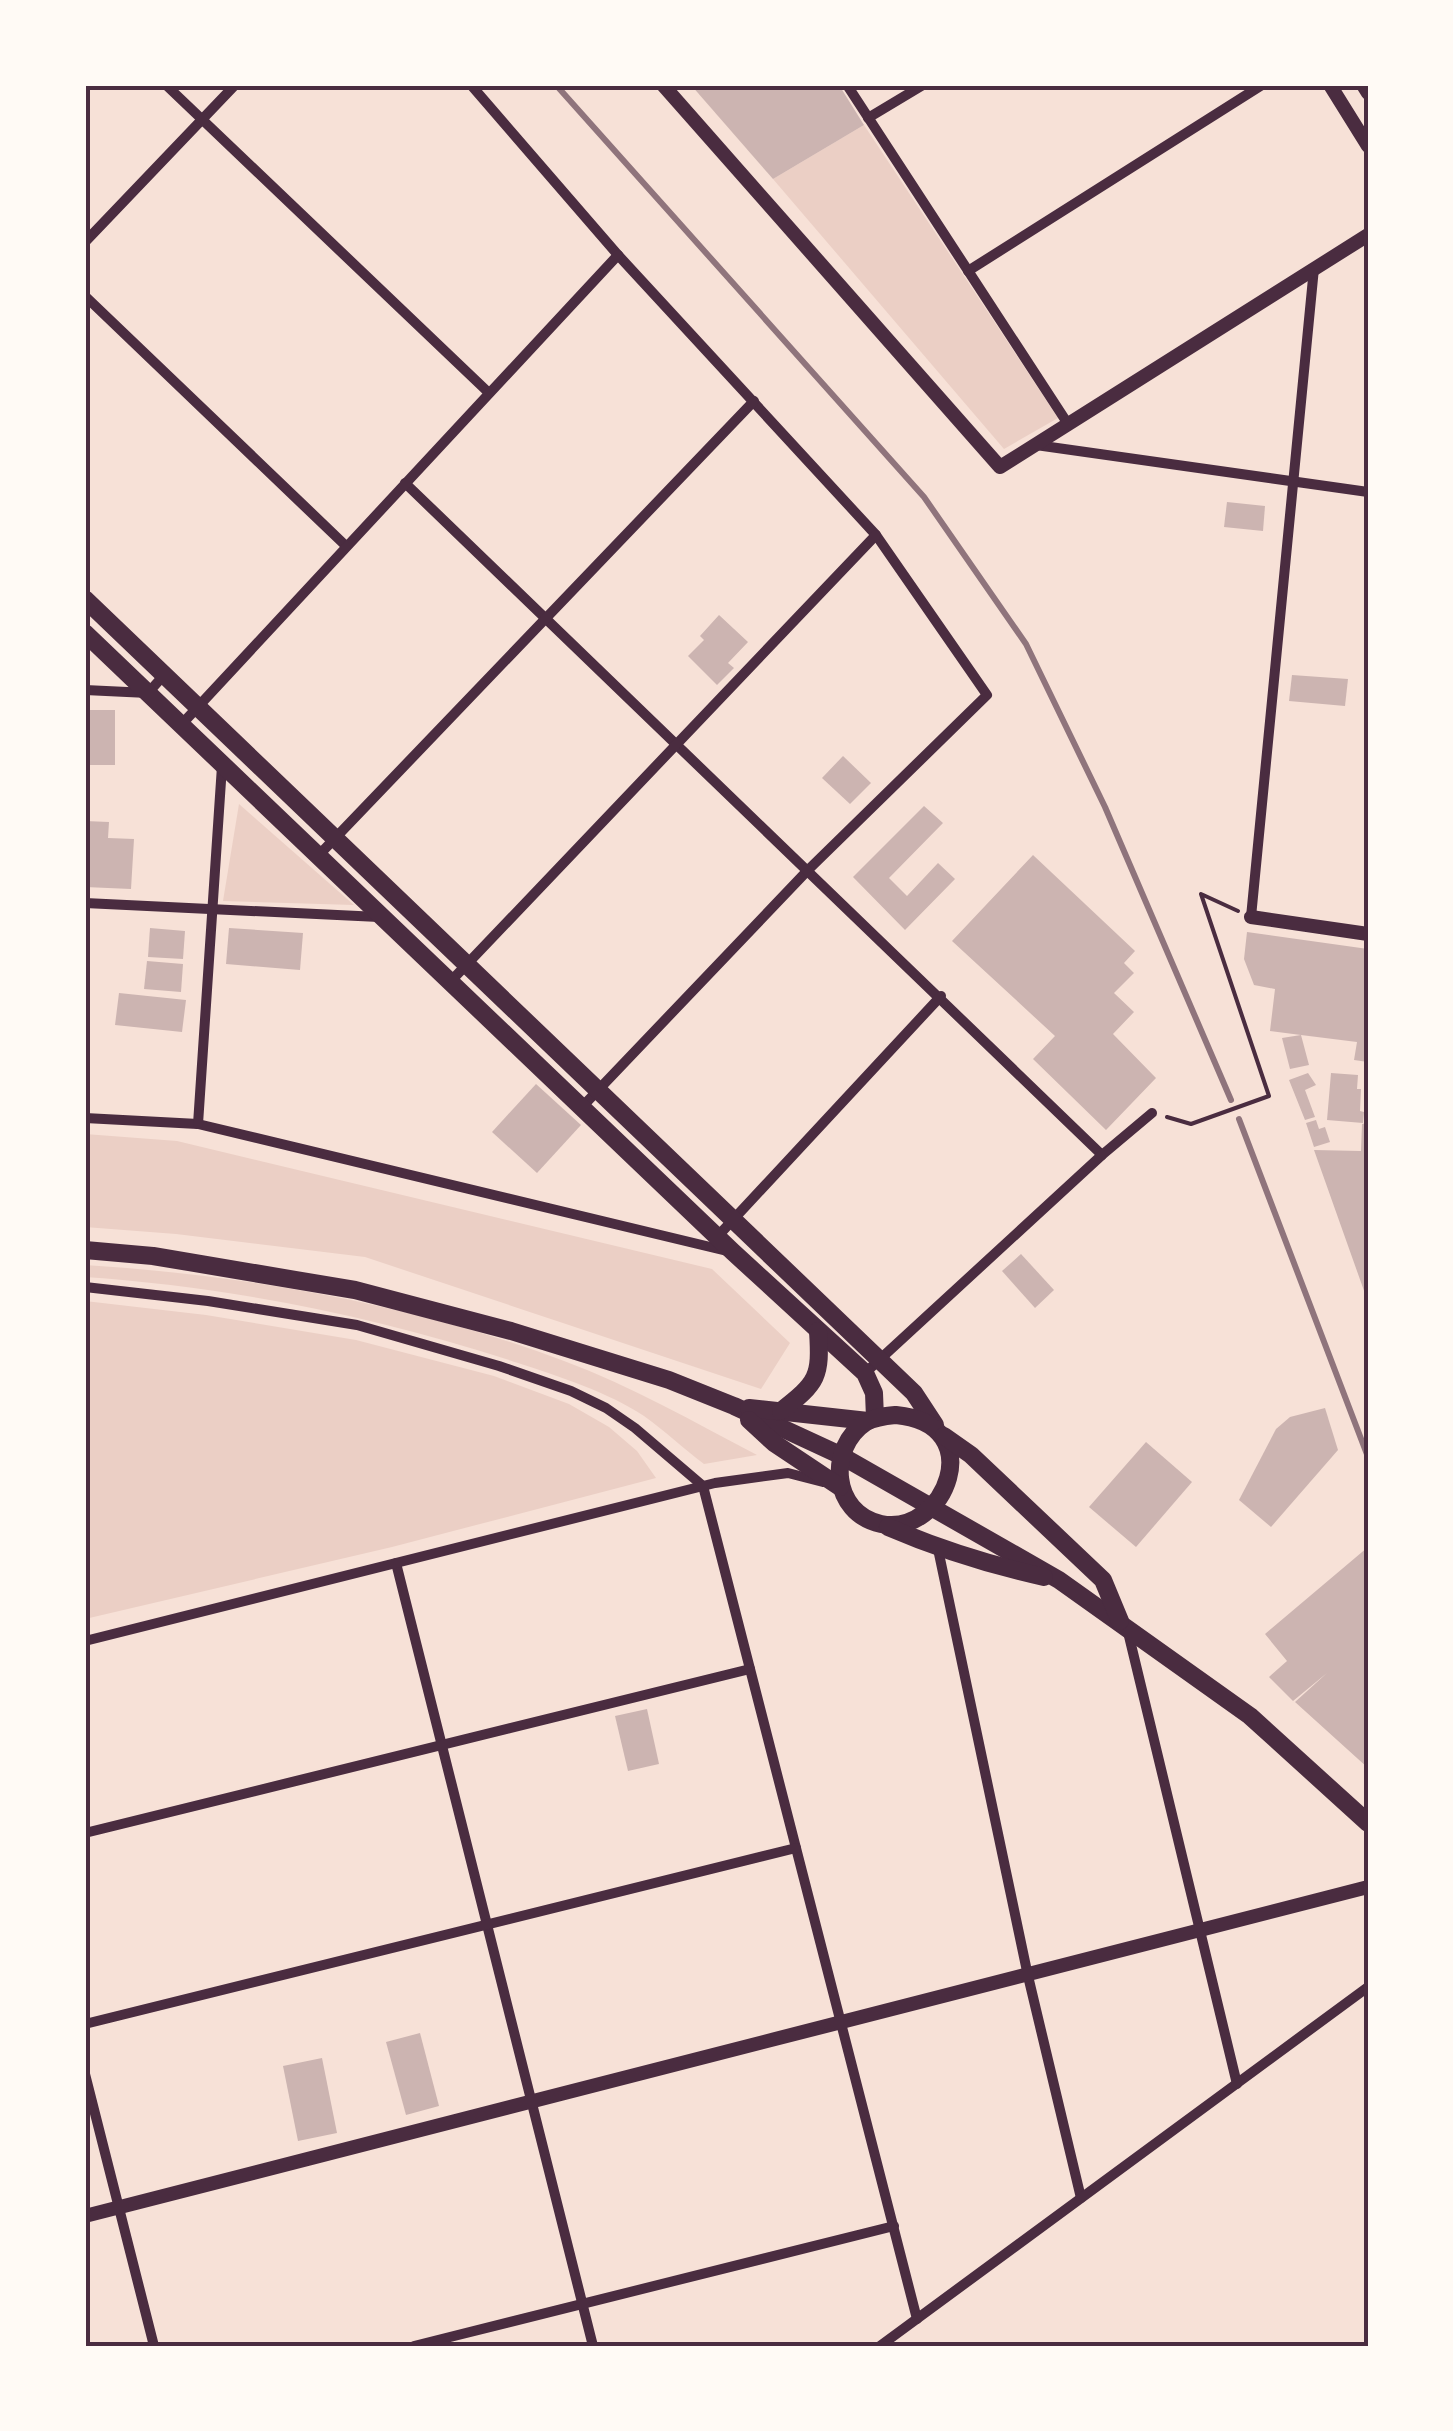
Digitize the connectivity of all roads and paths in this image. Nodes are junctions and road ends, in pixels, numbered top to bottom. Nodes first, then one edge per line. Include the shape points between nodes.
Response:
1 (166, 85) edge
2 (235, 85) edge
3 (471, 85) edge
4 (663, 85) edge
5 (847, 85) edge
6 (923, 85) edge
7 (1262, 85) edge
8 (1330, 85) edge
9 (1363, 85) edge
10 (1368, 93) edge
11 (868, 118) junction
12 (202, 120) junction
13 (1368, 146) edge
14 (1368, 234) edge
15 (85, 242) edge
16 (618, 255) junction
17 (1314, 268) junction
18 (968, 271) junction
19 (85, 296) edge
20 (489, 393) junction
21 (754, 401) junction
22 (1068, 424) junction
23 (1036, 444) junction
24 (1294, 482) junction
25 (405, 483) junction
26 (1368, 492) edge
27 (876, 535) junction
28 (346, 546) junction
29 (85, 600) edge
30 (546, 617) junction
31 (85, 632) edge
32 (164, 675) junction
33 (85, 690) edge
34 (148, 693) junction
35 (198, 707) junction
36 (181, 724) junction
37 (676, 743) junction
38 (222, 764) junction
39 (333, 837) junction
40 (318, 856) junction
41 (808, 870) junction
42 (85, 903) edge
43 (212, 909) junction
44 (1251, 917) junction
45 (383, 918) junction
46 (1368, 934) edge
47 (466, 964) junction
48 (450, 982) junction
49 (940, 996) junction
50 (597, 1090) junction
51 (582, 1108) junction
52 (1152, 1113) joint
53 (85, 1118) edge
54 (198, 1124) junction
55 (1102, 1155) junction
56 (732, 1220) junction
57 (717, 1237) junction
58 (85, 1250) edge
59 (733, 1252) junction
60 (85, 1287) edge
61 (818, 1330) junction
62 (872, 1366) junction
63 (734, 1406) junction
64 (781, 1411) junction
65 (872, 1419) junction
66 (940, 1430) junction
67 (840, 1455) junction
68 (703, 1486) junction
69 (840, 1486) junction
70 (934, 1506) junction
71 (884, 1524) junction
72 (938, 1549) junction
73 (396, 1563) junction
74 (1060, 1580) junction
75 (1124, 1625) junction
76 (85, 1641) edge
77 (750, 1669) junction
78 (442, 1745) junction
79 (1368, 1823) edge
80 (85, 1834) edge
81 (796, 1848) junction
82 (1368, 1888) edge
83 (487, 1924) junction
84 (1200, 1932) junction
85 (1028, 1976) junction
86 (1368, 1987) edge
87 (85, 2024) edge
88 (842, 2024) junction
89 (85, 2074) edge
90 (1237, 2084) junction
91 (531, 2102) junction
92 (1081, 2198) junction
93 (119, 2207) junction
94 (85, 2216) edge
95 (894, 2226) junction
96 (582, 2304) junction
97 (917, 2318) junction
98 (154, 2346) edge
99 (414, 2346) edge
100 (593, 2346) edge
101 (880, 2346) edge

1 - 12 street
2 - 12 street
3 - 16 street
4 - 23 street via 1000,467
5 - 11 street
6 - 11 street
7 - 18 street
8 - 13 street
9 - 10 street
11 - 18 street
12 - 15 street
12 - 20 street
14 - 17 street
16 - 20 street
16 - 21 street
17 - 22 street
17 - 24 street
18 - 22 street
19 - 28 street
20 - 25 street
21 - 27 street
21 - 30 street
22 - 23 street
23 - 24 street
24 - 26 street
24 - 44 street
25 - 28 street
25 - 30 street
27 - 37 street
27 - 41 street via 987,695
28 - 35 street
29 - 32 main road
30 - 37 street
30 - 39 street
31 - 34 main road
32 - 34 street
32 - 35 main road
33 - 34 street
34 - 36 main road
35 - 36 street
35 - 39 main road
36 - 38 main road
37 - 41 street
37 - 47 street
38 - 40 main road
38 - 43 street
39 - 40 street
39 - 47 main road
40 - 45 main road
41 - 49 street
41 - 50 street
42 - 43 street
43 - 45 street
43 - 54 street
44 - 46 street
44 - 52 path via 1202,894 1268,1096 1191,1124
45 - 48 main road
47 - 48 street
47 - 50 main road
48 - 51 main road
49 - 55 street
49 - 56 street
50 - 51 street
50 - 56 main road
51 - 57 main road
52 - 55 street
53 - 54 street
54 - 59 street
55 - 62 street
56 - 57 street
56 - 62 main road
57 - 59 main road
58 - 63 main road via 355,1290 511,1330
59 - 61 main road
60 - 68 street via 357,1326 499,1366 606,1408
61 - 62 main road
61 - 64 main road via 820,1366 805,1392
62 - 65 main road
62 - 66 main road via 914,1393
63 - 64 main road
63 - 67 main road
63 - 69 main road via 774,1443
64 - 65 main road
65 - 66 main road via 915,1417
65 - 67 main road via 850,1435
66 - 70 main road via 950,1460
66 - 75 main road via 1103,1580
67 - 69 main road
67 - 70 main road
68 - 69 street via 788,1473
68 - 73 street
68 - 77 street
69 - 71 main road via 864,1518
70 - 71 main road via 911,1522
70 - 74 main road
71 - 72 main road
72 - 74 main road
72 - 85 street
73 - 76 street
73 - 78 street
74 - 75 main road
75 - 79 main road via 1250,1716
75 - 84 street
77 - 78 street
77 - 81 street
78 - 80 street
78 - 83 street
81 - 83 street
81 - 88 street
82 - 84 street
83 - 87 street
83 - 91 street
84 - 85 street
84 - 90 street
85 - 88 street
85 - 92 street
86 - 90 street
88 - 91 street
88 - 95 street
89 - 93 street
90 - 92 street
91 - 93 street
91 - 96 street
92 - 97 street
93 - 94 street
93 - 98 street
95 - 96 street
95 - 97 street
96 - 99 street
96 - 100 street
97 - 101 street

